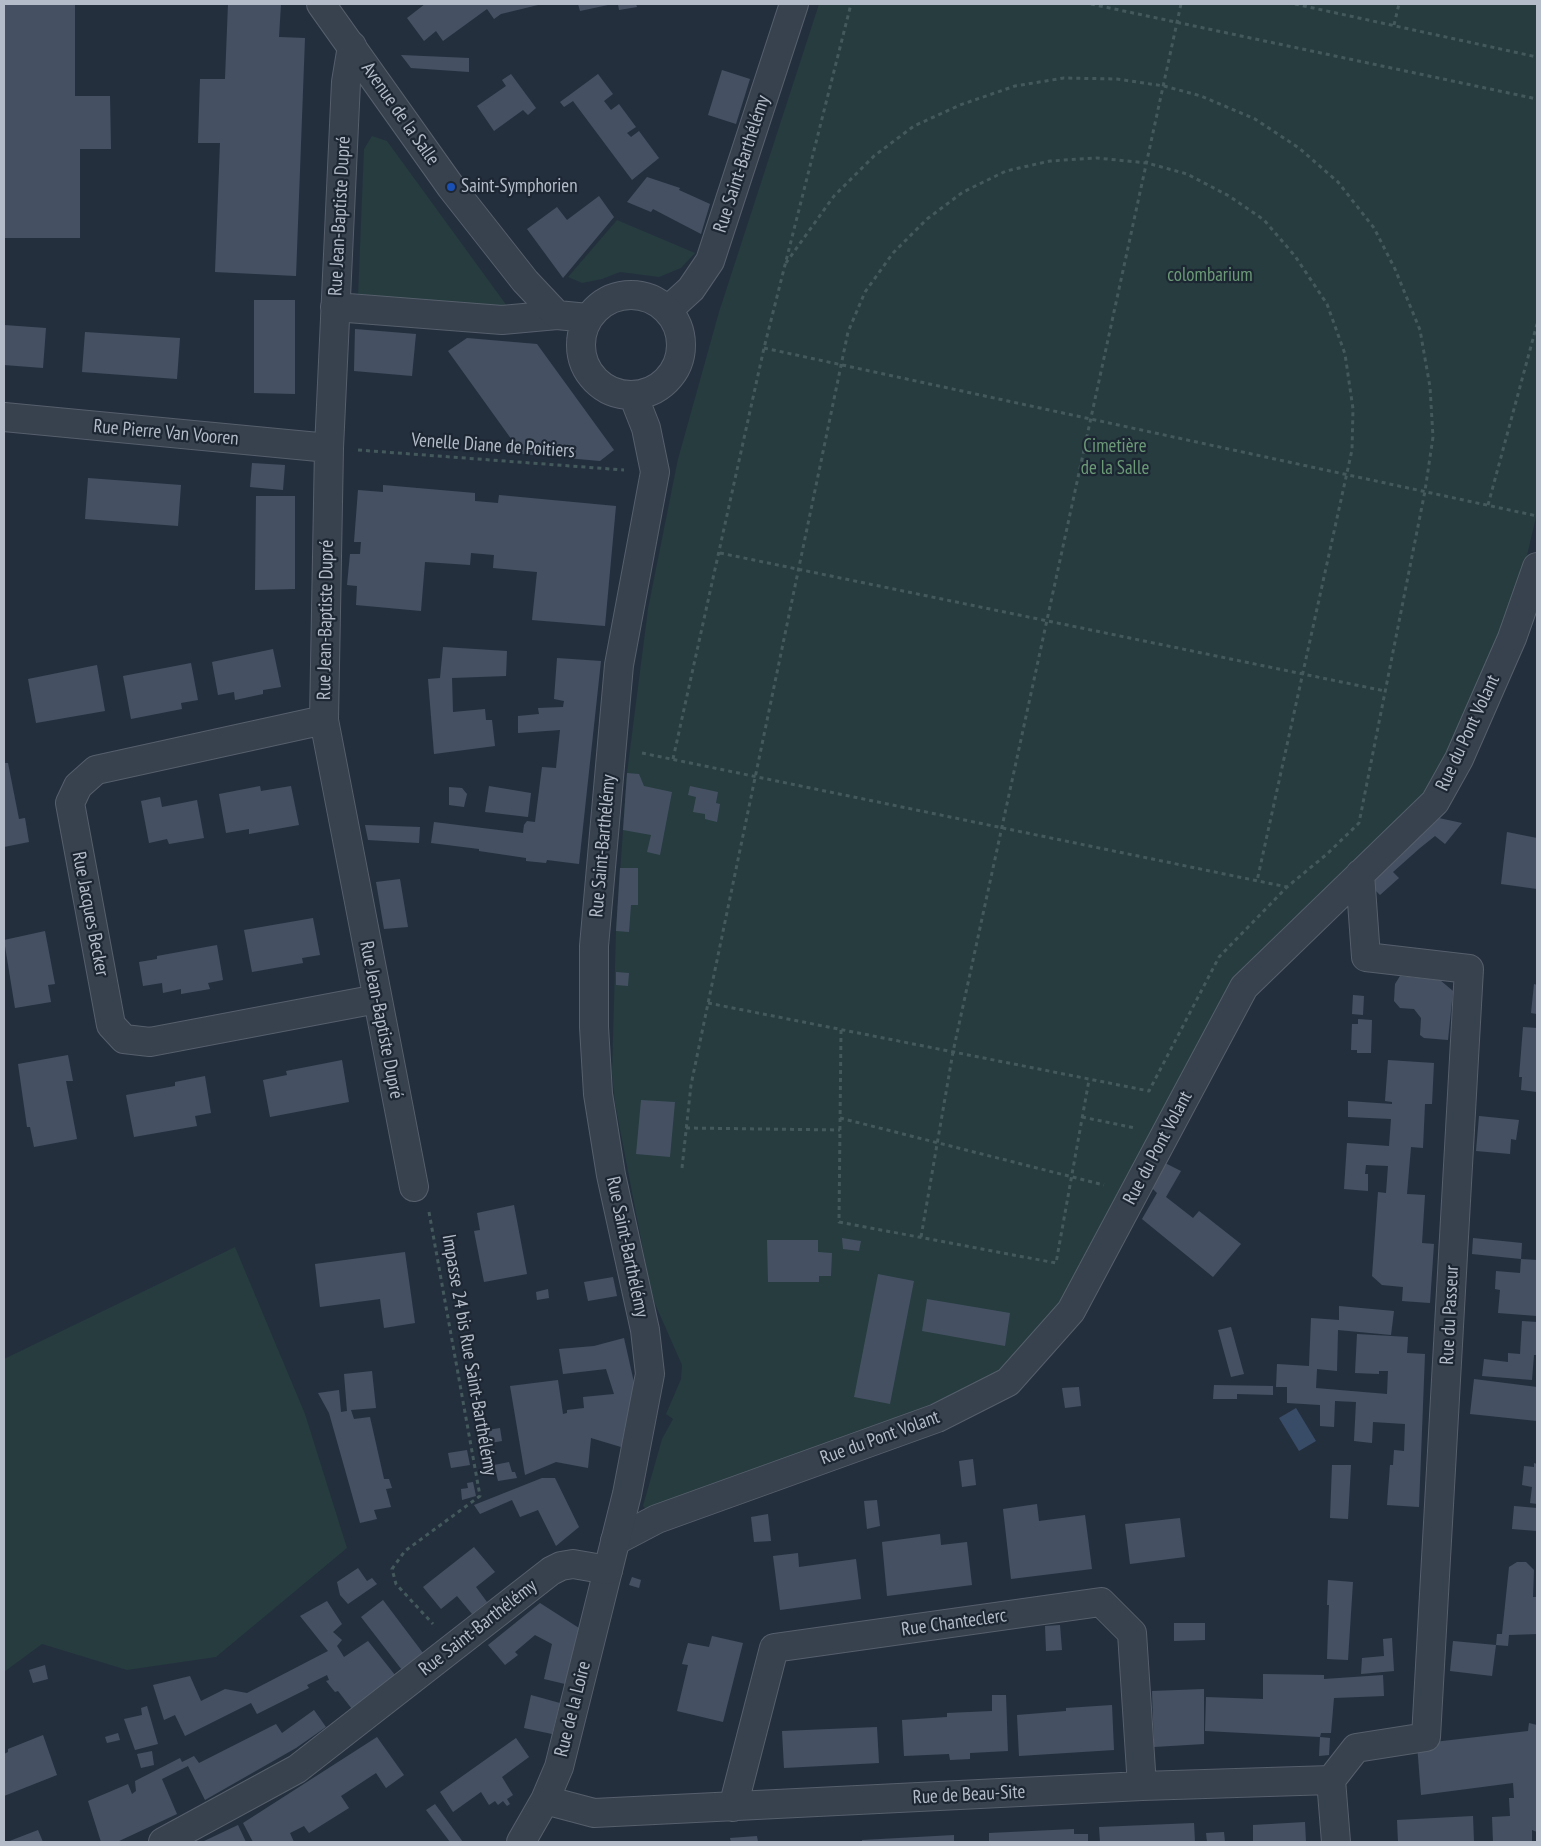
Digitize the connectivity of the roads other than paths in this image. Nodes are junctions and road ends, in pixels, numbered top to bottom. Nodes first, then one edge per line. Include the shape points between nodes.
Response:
1 (794, 4) edge
2 (330, 7) edge
3 (352, 46) junction
4 (335, 307) junction
5 (668, 310) junction
6 (558, 315) junction
7 (588, 318) junction
8 (633, 395) junction
9 (4, 417) edge
10 (329, 448) junction
11 (1537, 567) edge
12 (324, 720) junction
13 (1360, 874) junction
14 (377, 1000) junction
15 (414, 1187) road end
16 (615, 1541) junction
17 (608, 1570) junction
18 (1331, 1780) junction
19 (1142, 1786) junction
20 (545, 1800) junction
21 (733, 1807) junction
22 (163, 1842) edge
23 (521, 1842) edge
24 (1336, 1842) edge

1 - 5 street, Rue Saint-Barthélémy via 710,261 692,289
2 - 3 street, Avenue de la Salle
3 - 4 street, Rue Jean-Baptiste Dupré via 346,82
3 - 6 street, Avenue de la Salle via 451,188 525,281
4 - 6 street via 502,320
4 - 10 street, Rue Jean-Baptiste Dupré
5 - 7 street via 656,301 626,295 611,298
5 - 8 street via 677,324 681,340 680,356 674,371 656,388
6 - 7 street
7 - 8 street via 580,348 592,377 603,388
8 - 16 street, Rue Saint-Barthélémy via 646,428 654,472 620,665 594,946 594,1027 598,1094 611,1175 649,1356 647,1392
9 - 10 street, Rue Pierre Van Vooren
10 - 12 street, Rue Jean-Baptiste Dupré
11 - 13 street, Rue du Pont Volant via 1512,638 1459,759 1435,802
12 - 14 street, Rue Jean-Baptiste Dupré
12 - 14 street, Rue Jacques Becker via 96,770 78,786 70,803 111,1025 124,1039 150,1042
13 - 16 street, Rue du Pont Volant via 1244,987 1072,1311 1008,1382 937,1418 657,1519
13 - 18 street, Rue du Passeur via 1366,957 1469,969 1426,1737 1356,1748
14 - 15 street, Rue Jean-Baptiste Dupré
16 - 17 street, Rue Saint-Barthélémy
17 - 20 street, Rue de la Loire via 559,1767
17 - 22 street, Rue Saint-Barthélémy via 582,1564 561,1566 297,1769
18 - 19 street, Rue de Beau-Site
18 - 24 street
19 - 21 street, Rue de Beau-Site
19 - 21 street, Rue Chanteclerc via 1132,1633 1101,1602 774,1648
20 - 21 street, Rue de Beau-Site via 594,1813
20 - 23 street, Rue de la Loire

